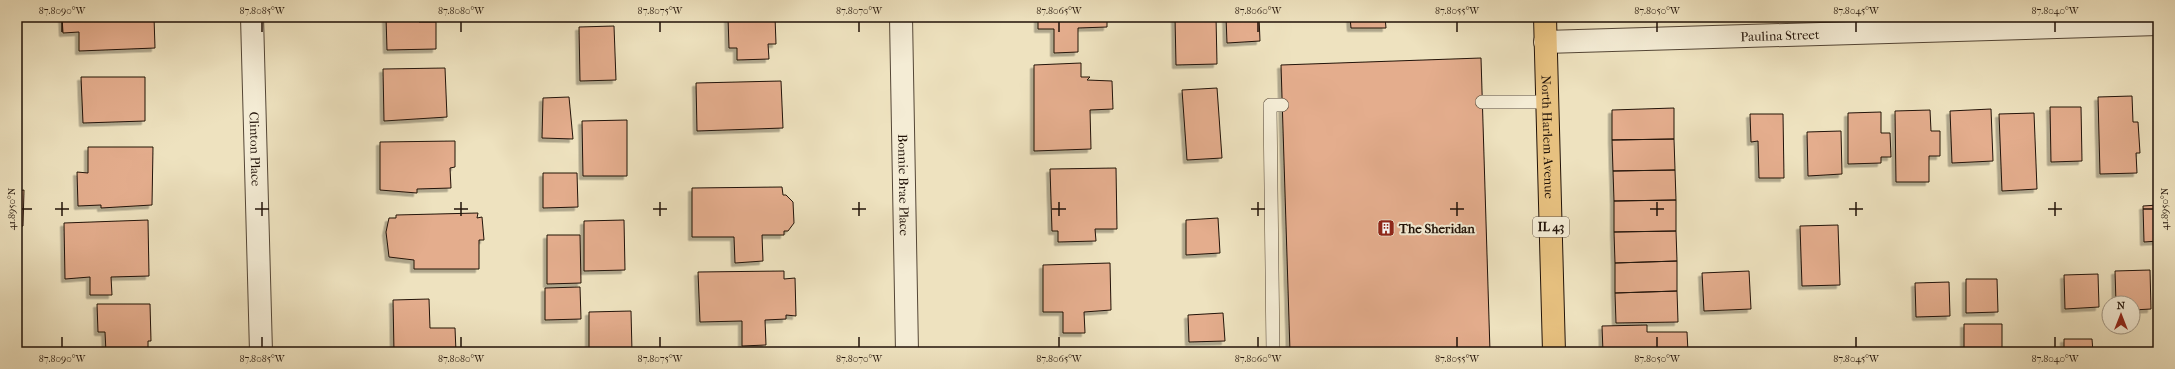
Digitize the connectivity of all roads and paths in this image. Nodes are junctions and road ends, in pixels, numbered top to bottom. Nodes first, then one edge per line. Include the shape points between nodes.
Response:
1 (252, 17) edge
2 (901, 17) edge
3 (1545, 17) edge
4 (2158, 24) edge
5 (1545, 42) junction
6 (1482, 102) dead end
7 (1547, 102) junction
8 (1282, 105) dead end
9 (261, 352) edge
10 (907, 352) edge
11 (1273, 352) edge
12 (1554, 352) edge

1 - 9 street, Clinton Place
2 - 10 street, Bonnie Brae Place
3 - 5 main road, North Harlem Avenue / IL 43
4 - 5 street, Paulina Street
5 - 7 main road, North Harlem Avenue / IL 43
6 - 7 lane
7 - 12 main road, North Harlem Avenue / IL 43
8 - 11 lane via 1270,105

